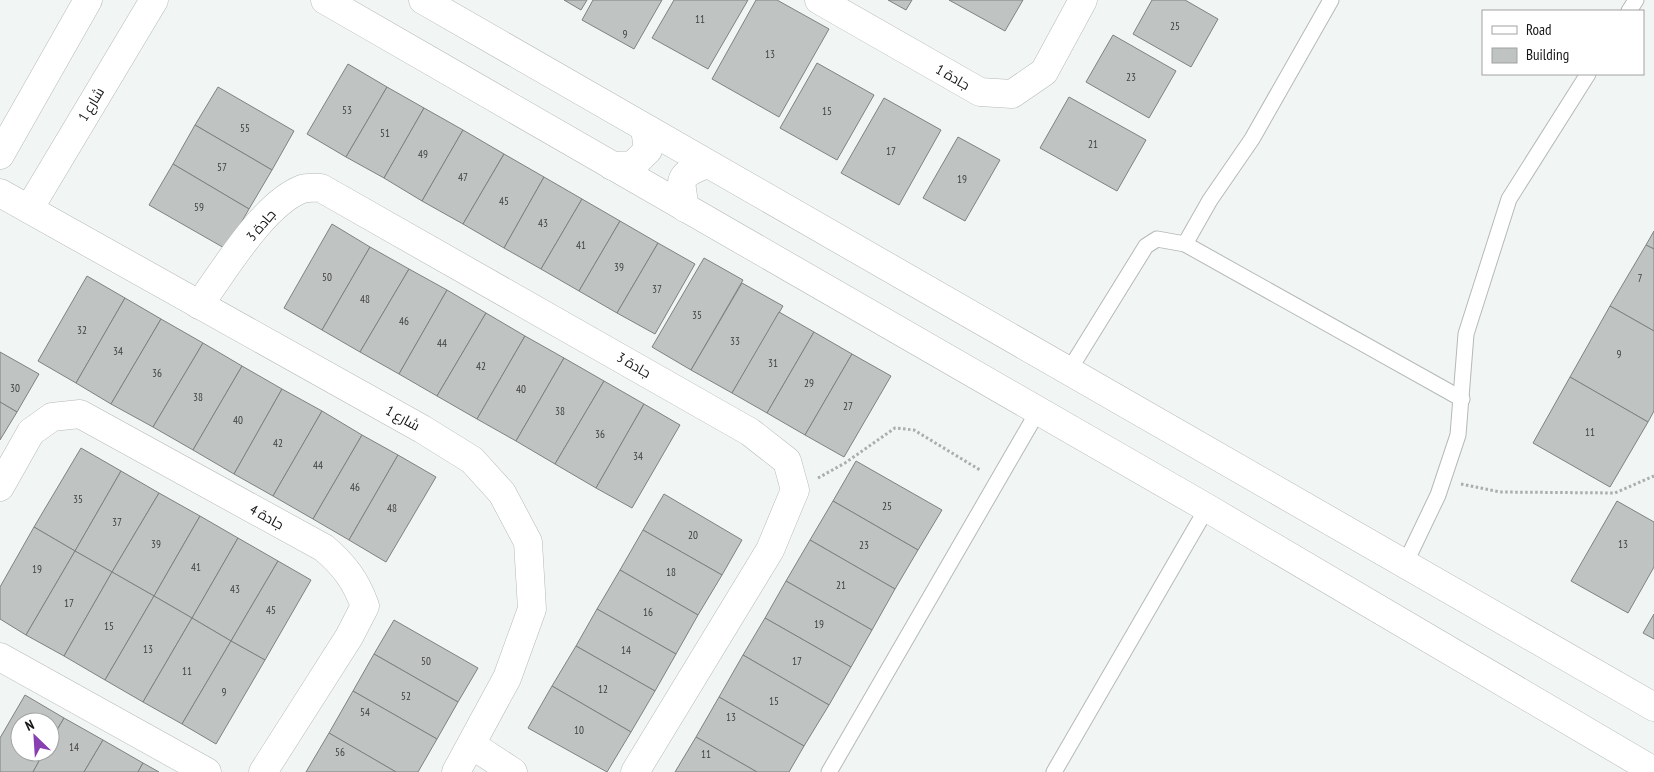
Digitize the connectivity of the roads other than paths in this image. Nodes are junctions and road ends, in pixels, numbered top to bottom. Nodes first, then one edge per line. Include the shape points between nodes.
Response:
1 (88, 0) edge
2 (154, 0) edge
3 (325, 0) edge
4 (423, 0) edge
5 (819, 0) edge
6 (1083, 0) edge
7 (1331, 0) edge
8 (1587, 75) edge
9 (645, 128) junction
10 (0, 155) edge
11 (706, 164) junction
12 (612, 166) junction
13 (0, 193) edge
14 (685, 208) junction
15 (29, 209) junction
16 (1185, 244) junction
17 (200, 305) junction
18 (1068, 372) junction
19 (1462, 399) junction
20 (1038, 411) junction
21 (0, 488) edge
22 (1207, 508) junction
23 (1405, 564) junction
24 (0, 657) edge
25 (1654, 707) edge
26 (472, 745) junction
27 (1654, 771) edge
28 (207, 772) edge
29 (263, 772) edge
30 (456, 772) edge
31 (512, 772) edge
32 (635, 772) edge
33 (829, 772) edge
34 (1054, 772) edge

1 - 10 street
2 - 15 street, شارع 1
3 - 12 street
4 - 9 street
5 - 6 street, جادة 1 via 980,92 1012,94 1044,72
7 - 16 lane via 1252,139 1210,200
8 - 19 lane via 1509,199 1466,334
9 - 11 street
9 - 12 street via 648,150 633,164
11 - 14 street via 687,172 681,183
11 - 18 street
12 - 14 street
13 - 15 street, شارع 1
14 - 20 street
15 - 17 street, شارع 1
16 - 18 lane via 1157,239 1146,246
16 - 19 lane
17 - 26 street, شارع 1 via 472,460 502,493 528,542 532,609 507,678
17 - 32 street, جادة 3 via 261,221 288,196 305,188 321,188 750,432 787,461 795,490 770,550
18 - 23 street
19 - 23 lane via 1458,435 1443,480
20 - 22 street
20 - 33 lane
21 - 29 street, جادة 4 via 31,432 52,417 80,414 324,548 342,564 357,586 365,606 350,637
22 - 27 street
22 - 34 lane
23 - 25 street
24 - 28 street
26 - 30 street, شارع 1
26 - 31 street

